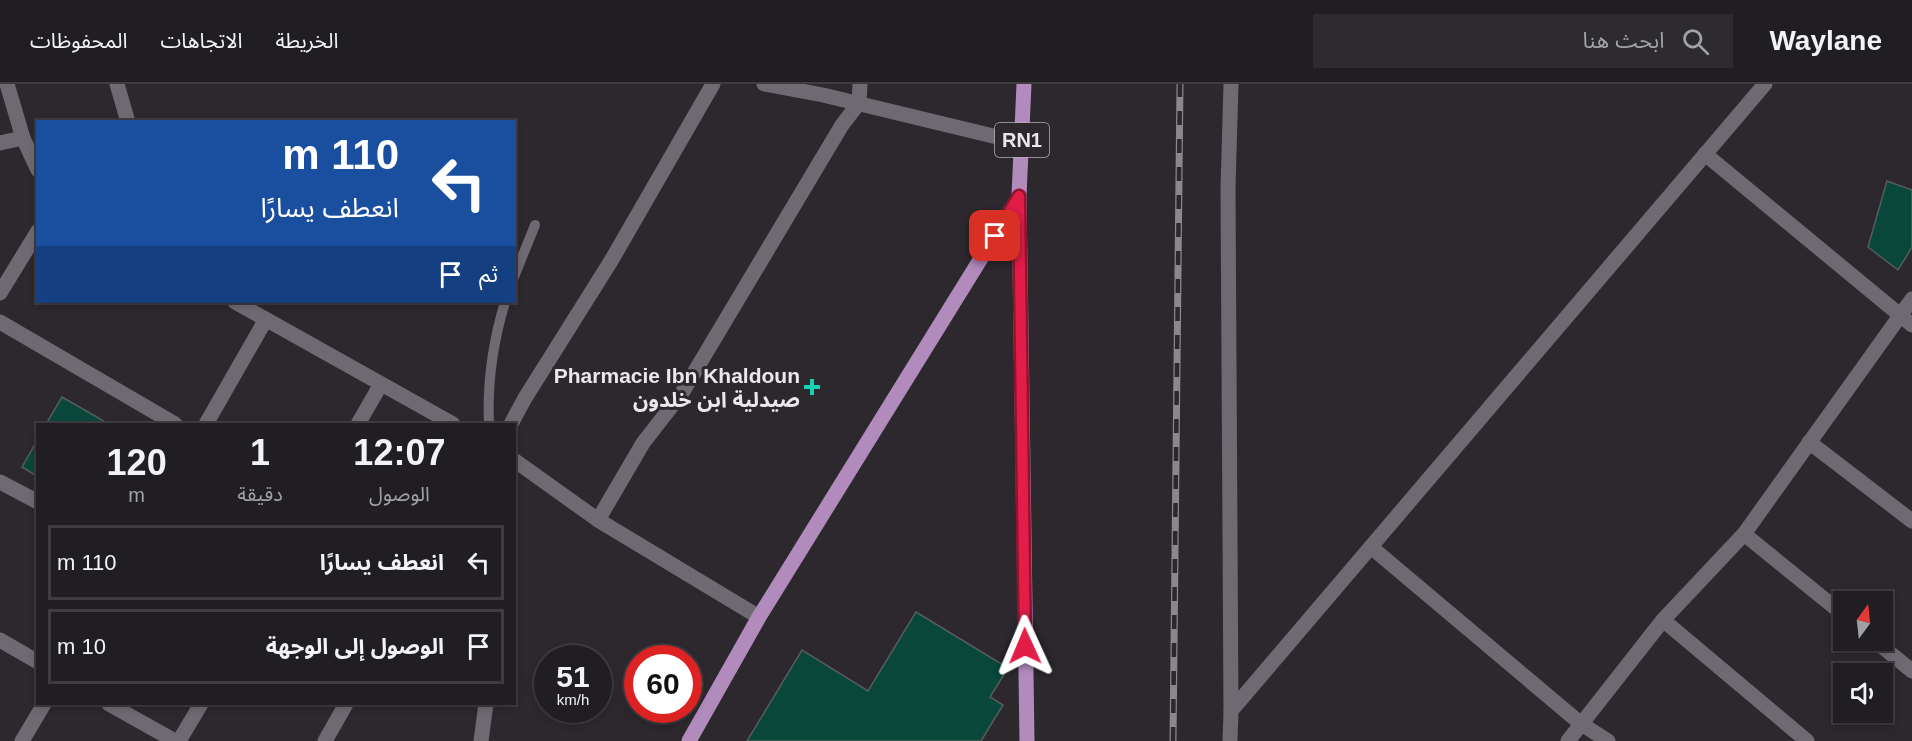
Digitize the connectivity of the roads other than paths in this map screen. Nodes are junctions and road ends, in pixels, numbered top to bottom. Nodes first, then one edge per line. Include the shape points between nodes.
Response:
1 (7, 84) edge
2 (117, 84) edge
3 (713, 84) edge
4 (764, 84) edge
5 (860, 84) edge
6 (1023, 84) edge
7 (1231, 84) edge
8 (1765, 84) edge
9 (859, 103) junction
10 (127, 120) edge
11 (23, 138) junction
12 (0, 143) edge
13 (1022, 143) junction
14 (1705, 154) junction
15 (36, 166) edge
16 (1019, 196) junction
17 (535, 225) dead end
18 (36, 234) edge
19 (516, 272) edge
20 (0, 293) edge
21 (1912, 299) edge
22 (237, 303) edge
23 (505, 303) edge
24 (1900, 315) junction
25 (266, 321) junction
26 (0, 322) edge
27 (1912, 325) edge
28 (381, 384) junction
29 (172, 423) edge
30 (207, 423) edge
31 (359, 423) edge
32 (451, 423) edge
33 (489, 423) edge
34 (512, 423) edge
35 (1809, 442) junction
36 (516, 461) edge
37 (0, 482) edge
38 (36, 501) edge
39 (598, 520) junction
40 (1912, 521) edge
41 (1744, 534) junction
42 (1371, 547) junction
43 (1833, 606) edge
44 (759, 618) junction
45 (1663, 620) junction
46 (0, 640) edge
47 (1887, 651) edge
48 (36, 661) edge
49 (1912, 671) edge
50 (43, 705) edge
51 (111, 705) edge
52 (200, 705) edge
53 (345, 705) edge
54 (486, 705) edge
55 (1231, 711) junction
56 (1581, 723) junction
57 (22, 741) edge
58 (177, 741) edge
59 (325, 741) edge
60 (481, 741) edge
61 (689, 741) edge
62 (1027, 741) edge
63 (1230, 741) edge
64 (1568, 741) edge
65 (1608, 741) edge
66 (1807, 741) edge

1 - 11 street
2 - 10 street
3 - 34 street
4 - 9 street
5 - 9 street
6 - 13 main road, RN1
7 - 55 street
8 - 14 street
9 - 13 street
9 - 39 street via 682,393 643,443
11 - 12 street
11 - 15 street
13 - 16 main road, RN1
14 - 24 street
14 - 42 street
16 - 44 main road
16 - 62 main road, RN1
17 - 19 lane
18 - 20 street
21 - 24 street
22 - 25 street
23 - 33 lane via 487,389
24 - 27 street
24 - 35 street
25 - 28 street
25 - 30 street
26 - 29 street
28 - 31 street
28 - 32 street
35 - 40 street
35 - 41 street
36 - 39 street
37 - 38 street
39 - 44 street
41 - 43 street
41 - 45 street
42 - 55 street
42 - 56 street
44 - 61 main road
45 - 56 street
45 - 66 street
46 - 48 street
47 - 49 street
50 - 57 street
51 - 58 street
52 - 58 street
53 - 59 street
54 - 60 street
55 - 63 street
56 - 64 street
56 - 65 street

